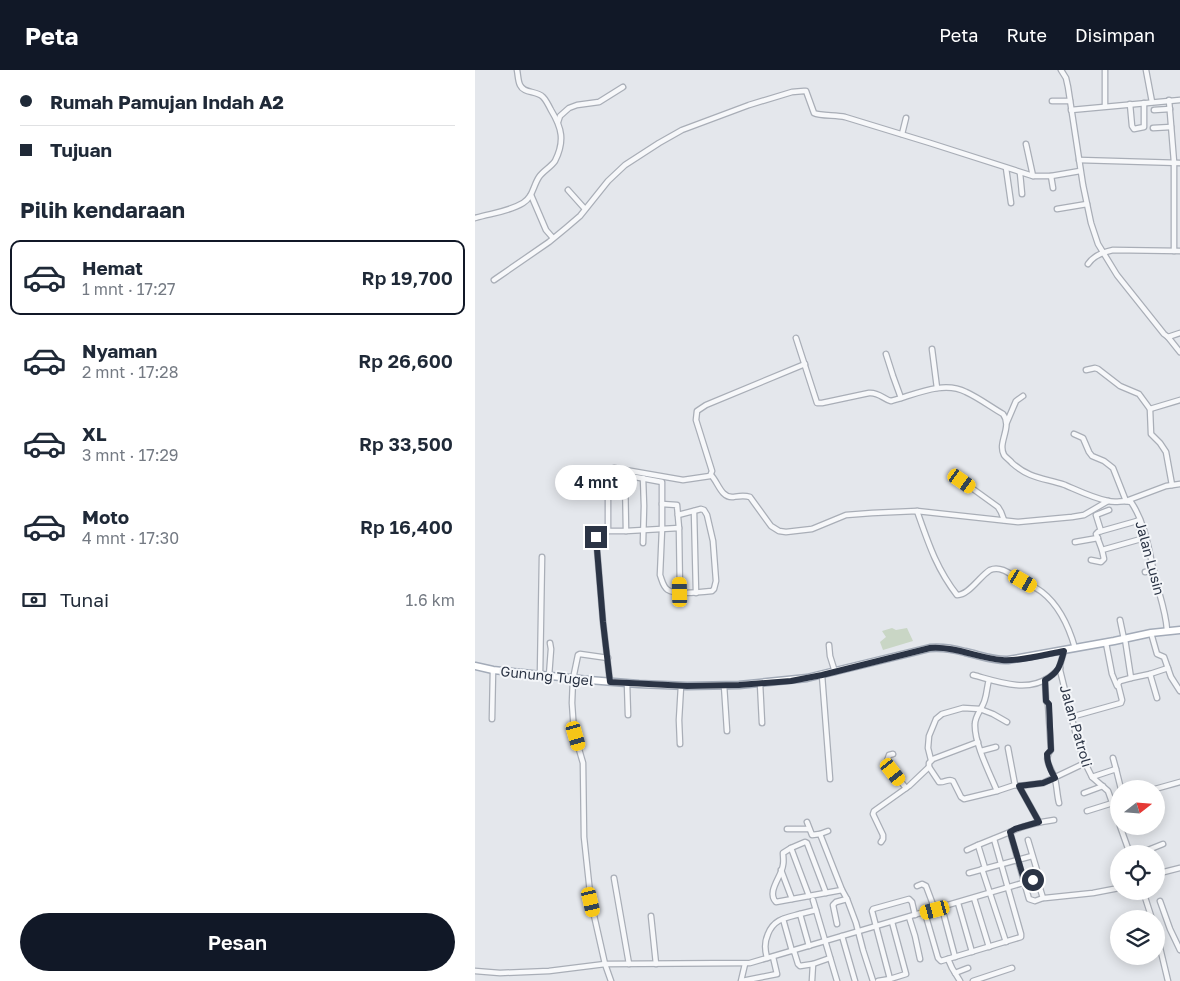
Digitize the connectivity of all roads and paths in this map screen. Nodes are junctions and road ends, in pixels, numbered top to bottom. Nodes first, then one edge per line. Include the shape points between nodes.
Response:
1 (517, 70) edge
2 (1061, 70) edge
3 (1105, 70) edge
4 (1146, 70) edge
5 (623, 87) dead end
6 (1169, 100) junction
7 (1180, 100) edge
8 (1069, 101) junction
9 (1052, 102) dead end
10 (1152, 102) junction
11 (1143, 103) junction
12 (1129, 104) junction
13 (1105, 106) junction
14 (1170, 109) junction
15 (1071, 110) junction
16 (1154, 110) dead end
17 (906, 118) dead end
18 (558, 122) junction
19 (1171, 127) junction
20 (1153, 128) dead end
21 (903, 134) junction
22 (1173, 143) junction
23 (1026, 144) dead end
24 (1166, 144) dead end
25 (1079, 160) junction
26 (1174, 162) junction
27 (1180, 162) edge
28 (1006, 168) junction
29 (1080, 171) junction
30 (1020, 172) junction
31 (1033, 176) junction
32 (1051, 176) junction
33 (1053, 188) dead end
34 (567, 190) dead end
35 (1022, 194) dead end
36 (531, 195) junction
37 (1011, 203) dead end
38 (1087, 204) junction
39 (1177, 207) edge
40 (585, 209) junction
41 (1057, 209) dead end
42 (475, 218) edge
43 (553, 238) junction
44 (1177, 251) edge
45 (1103, 252) junction
46 (1088, 264) dead end
47 (494, 280) dead end
48 (1180, 333) edge
49 (1168, 337) junction
50 (795, 338) dead end
51 (932, 349) dead end
52 (1180, 352) edge
53 (887, 354) dead end
54 (805, 364) junction
55 (1086, 370) dead end
56 (937, 388) junction
57 (1023, 396) dead end
58 (901, 398) junction
59 (1180, 400) edge
60 (1150, 409) junction
61 (1007, 422) junction
62 (1074, 434) dead end
63 (608, 472) junction
64 (625, 475) junction
65 (711, 475) junction
66 (643, 478) junction
67 (962, 481) dead end
68 (1172, 484) junction
69 (1180, 484) edge
70 (1108, 501) junction
71 (1126, 501) junction
72 (662, 504) junction
73 (1109, 510) dead end
74 (694, 511) junction
75 (917, 511) junction
76 (678, 515) junction
77 (1004, 520) junction
78 (1139, 520) junction
79 (679, 528) junction
80 (662, 529) junction
81 (644, 530) junction
82 (608, 531) junction
83 (627, 531) junction
84 (1101, 531) junction
85 (1098, 538) junction
86 (1075, 542) dead end
87 (643, 543) dead end
88 (1103, 550) junction
89 (542, 557) dead end
90 (1091, 560) dead end
91 (1154, 570) junction
92 (1145, 572) dead end
93 (680, 592) junction
94 (696, 593) junction
95 (1120, 620) dead end
96 (1167, 630) junction
97 (1180, 630) edge
98 (1151, 633) junction
99 (1124, 639) junction
100 (1106, 642) junction
101 (550, 643) dead end
102 (829, 645) dead end
103 (1075, 648) junction
104 (1064, 651) junction
105 (608, 658) junction
106 (475, 666) edge
107 (1060, 668) junction
108 (1168, 668) junction
109 (493, 670) junction
110 (835, 672) junction
111 (1150, 674) junction
112 (540, 675) junction
113 (822, 675) junction
114 (973, 675) dead end
115 (549, 676) junction
116 (1131, 678) junction
117 (573, 679) junction
118 (989, 680) junction
119 (1045, 680) junction
120 (610, 682) junction
121 (627, 683) junction
122 (760, 683) junction
123 (724, 685) junction
124 (681, 686) junction
125 (1117, 686) junction
126 (1180, 691) edge
127 (1157, 698) dead end
128 (980, 709) junction
129 (628, 715) dead end
130 (1071, 717) junction
131 (492, 719) dead end
132 (1007, 722) dead end
133 (762, 723) dead end
134 (727, 731) dead end
135 (978, 742) junction
136 (681, 744) dead end
137 (996, 747) dead end
138 (1008, 748) dead end
139 (981, 751) junction
140 (893, 754) dead end
141 (1113, 758) dead end
142 (931, 760) junction
143 (1085, 763) junction
144 (929, 767) junction
145 (1115, 769) junction
146 (1092, 777) junction
147 (830, 778) dead end
148 (1055, 778) junction
149 (1118, 780) edge
150 (1180, 782) edge
151 (1017, 786) junction
152 (1103, 786) junction
153 (1165, 786) edge
154 (905, 788) junction
155 (997, 791) junction
156 (1084, 793) dead end
157 (1110, 796) edge
158 (1059, 803) dead end
159 (1110, 805) edge
160 (1087, 811) dead end
161 (1054, 820) dead end
162 (807, 822) dead end
163 (1039, 822) junction
164 (809, 829) junction
165 (787, 830) dead end
166 (828, 831) dead end
167 (1010, 832) junction
168 (820, 834) junction
169 (994, 839) junction
170 (1028, 840) dead end
171 (881, 842) dead end
172 (978, 845) junction
173 (791, 848) junction
174 (967, 850) dead end
175 (1033, 856) junction
176 (1018, 860) junction
177 (1001, 864) junction
178 (984, 868) junction
179 (1180, 868) edge
180 (781, 870) junction
181 (1165, 872) edge
182 (969, 873) dead end
183 (613, 878) dead end
184 (1038, 882) junction
185 (1025, 883) junction
186 (917, 886) dead end
187 (1008, 887) junction
188 (842, 890) junction
189 (1110, 890) edge
190 (825, 893) junction
191 (990, 893) junction
192 (811, 898) junction
193 (974, 898) junction
194 (1043, 898) junction
195 (792, 899) junction
196 (847, 899) junction
197 (1160, 901) dead end
198 (958, 903) junction
199 (942, 908) junction
200 (816, 910) junction
201 (935, 910) junction
202 (925, 913) junction
203 (800, 914) junction
204 (915, 915) junction
205 (651, 916) dead end
206 (909, 917) junction
207 (783, 919) junction
208 (892, 922) junction
209 (837, 924) dead end
210 (875, 927) junction
211 (859, 932) junction
212 (842, 936) junction
213 (1178, 938) edge
214 (826, 941) junction
215 (1006, 942) junction
216 (809, 946) junction
217 (989, 947) junction
218 (1180, 950) edge
219 (793, 951) junction
220 (972, 952) junction
221 (773, 957) junction
222 (955, 957) junction
223 (767, 958) junction
224 (831, 958) junction
225 (920, 959) dead end
226 (948, 959) junction
227 (605, 964) junction
228 (629, 964) junction
229 (656, 964) junction
230 (745, 964) junction
231 (813, 964) junction
232 (1164, 965) edge
233 (968, 968) dead end
234 (1012, 968) dead end
235 (475, 971) edge
236 (955, 973) junction
237 (777, 974) junction
238 (890, 979) junction
239 (611, 981) edge
240 (741, 981) edge
241 (777, 981) edge
242 (812, 981) edge
243 (837, 981) edge
244 (855, 981) edge
245 (873, 981) edge
246 (878, 981) edge
247 (960, 981) edge
248 (973, 981) edge
249 (1168, 981) edge

1 - 18 street via 521,88 543,96
2 - 8 street via 1066,78
3 - 13 street
4 - 10 street
5 - 18 street via 599,102 569,108
6 - 7 street
6 - 10 street
6 - 14 street
8 - 9 street
8 - 15 street
10 - 11 street
11 - 12 street
11 - 12 street via 1145,127 1139,129 1132,126
12 - 13 street
13 - 15 street
14 - 16 street
14 - 19 street
15 - 25 street
17 - 21 street
18 - 36 street via 562,137 559,151 554,162 537,180
19 - 20 street
19 - 22 street
21 - 28 street
21 - 40 street via 845,117 818,115 814,113 806,91 792,92 682,130 659,143 607,181
22 - 24 street
22 - 26 street
23 - 31 street
25 - 26 street
25 - 29 street
26 - 27 street
26 - 39 street
28 - 30 street
28 - 37 street
29 - 32 street
29 - 38 street
30 - 31 street
30 - 35 street
31 - 32 street
32 - 33 street
34 - 40 street
36 - 42 street via 506,211
36 - 43 street via 546,230
38 - 41 street
38 - 45 street
39 - 44 street
40 - 43 street
43 - 47 street
44 - 45 street
45 - 46 street
45 - 49 street via 1117,275
48 - 49 street
49 - 52 street
50 - 54 street
51 - 56 street
53 - 58 street
54 - 58 street via 817,403 873,392 889,401
54 - 65 street via 697,411 696,420
55 - 60 street via 1098,369 1120,386 1139,394
56 - 58 street
56 - 61 street via 967,392 1003,414
57 - 61 street via 1016,401
59 - 60 street
60 - 68 street via 1151,434 1165,452
61 - 70 street via 1002,448 1005,456 1017,467 1030,475
62 - 71 street, Jalan Lusin via 1083,438 1092,456 1113,468
63 - 64 street
63 - 65 street via 614,468 683,480
63 - 82 street
64 - 66 street
64 - 83 street
65 - 75 street via 724,494 750,497 771,526 779,531 812,530 846,515
66 - 72 street via 662,482
66 - 81 street
67 - 77 street via 999,508
68 - 69 street
68 - 71 street
70 - 71 street
70 - 77 street via 1081,516 1018,522
71 - 78 street, Jalan Lusin via 1131,502
72 - 76 street via 677,505
72 - 80 street
73 - 84 street via 1096,515
74 - 76 street
74 - 94 street
74 - 94 street via 704,510 707,515 716,581 714,589
75 - 77 street
75 - 103 street via 935,561 957,594 964,594 991,570 1005,570 1052,602 1068,627
76 - 79 street
78 - 84 street
78 - 88 street via 1141,539
78 - 91 street, Jalan Lusin
79 - 80 street
79 - 93 street
80 - 81 street
80 - 93 street via 662,582 670,591
81 - 83 street
81 - 87 street
82 - 83 street
82 - 105 street via 599,532 596,537
84 - 85 street via 1096,534
85 - 86 street
85 - 88 street
88 - 90 street via 1103,561
89 - 112 street
91 - 92 street
91 - 96 street, Jalan Lusin
93 - 94 street
95 - 99 street
96 - 97 main road, Gunung Tugel
96 - 98 main road, Gunung Tugel
98 - 99 main road, Gunung Tugel
98 - 108 street via 1157,654 1164,657
99 - 100 main road, Gunung Tugel
99 - 116 street
100 - 103 main road, Gunung Tugel
100 - 125 street
101 - 115 street
102 - 110 street
103 - 104 main road, Gunung Tugel
104 - 107 street, Jalan Patroli
104 - 110 main road, Gunung Tugel via 1005,660 930,648
105 - 117 street via 579,654
105 - 120 street
106 - 109 main road, Gunung Tugel
107 - 119 street
107 - 130 street, Jalan Patroli
108 - 111 street
108 - 126 street
109 - 112 main road, Gunung Tugel
109 - 131 street
110 - 113 main road, Gunung Tugel
111 - 116 street
111 - 127 street
112 - 115 main road, Gunung Tugel
113 - 122 main road, Gunung Tugel
113 - 147 street
114 - 118 street
115 - 117 main road, Gunung Tugel
116 - 125 street via 1120,681
117 - 120 main road, Gunung Tugel
117 - 227 street via 572,720 583,763 584,837 591,902
118 - 119 street via 1024,686
118 - 128 street
119 - 148 street via 1051,750 1047,760
120 - 121 main road, Gunung Tugel
121 - 124 main road, Gunung Tugel
121 - 129 street
122 - 123 main road, Gunung Tugel
122 - 133 street
123 - 124 main road, Gunung Tugel
123 - 134 street
124 - 136 street
125 - 130 street via 1121,703
128 - 132 street
128 - 135 street via 975,724
128 - 142 street via 963,708 942,714 936,720 929,736
130 - 143 street, Jalan Patroli
135 - 139 street
135 - 142 street
137 - 139 street
138 - 151 street
139 - 155 street
140 - 154 street via 887,760
141 - 145 street
142 - 144 street
143 - 146 street, Jalan Patroli
143 - 148 street
144 - 154 street
144 - 155 street via 939,782 953,781 965,799
145 - 146 street
145 - 149 street
146 - 152 street, Jalan Patroli
148 - 151 street
148 - 158 street
150 - 153 street
151 - 155 street
151 - 163 street
152 - 156 street
152 - 157 street, Jalan Patroli
154 - 171 street via 873,812 883,835
159 - 160 street
161 - 163 street
162 - 164 street
163 - 167 street
164 - 165 street
164 - 168 street via 812,836
166 - 168 street
167 - 169 street
167 - 176 street
168 - 188 street
169 - 172 street
169 - 177 street
170 - 175 street
172 - 174 street
172 - 178 street
173 - 180 street via 783,852
173 - 190 street via 807,844
173 - 192 street
175 - 176 street
175 - 184 street
176 - 177 street
176 - 185 street
177 - 178 street
177 - 187 street
178 - 182 street
178 - 191 street
179 - 181 street
180 - 195 street
180 - 195 street via 773,897 776,902
183 - 228 street
184 - 185 street
184 - 194 street
185 - 187 street
185 - 194 street via 1031,900
186 - 201 street via 926,886
187 - 191 street
187 - 215 street via 1021,936
188 - 190 street
188 - 196 street
189 - 194 street
190 - 192 street
191 - 193 street
191 - 215 street
192 - 195 street
192 - 200 street
193 - 198 street
193 - 217 street
196 - 209 street via 833,905
196 - 211 street
197 - 213 street via 1170,929
198 - 199 street
198 - 220 street
199 - 201 street
199 - 222 street
200 - 203 street
200 - 214 street
201 - 202 street
202 - 204 street
202 - 226 street via 939,960
203 - 207 street
203 - 216 street
204 - 206 street
204 - 210 street via 909,900 873,909
205 - 229 street
206 - 208 street
206 - 225 street
207 - 219 street
207 - 223 street via 771,927 765,950
208 - 210 street
208 - 238 street via 906,973
210 - 211 street
210 - 238 street
211 - 212 street
211 - 245 street
212 - 214 street
212 - 244 street
213 - 218 street
214 - 216 street
214 - 224 street
215 - 217 street
216 - 219 street
217 - 220 street
219 - 221 street
219 - 231 street via 800,966
220 - 222 street
221 - 223 street
221 - 237 street
222 - 226 street
223 - 230 street
224 - 231 street
224 - 243 street
226 - 236 street
227 - 228 street
227 - 235 street via 500,973
227 - 239 street
228 - 229 street
229 - 230 street
230 - 240 street
231 - 242 street
232 - 249 street
233 - 236 street
234 - 248 street
236 - 247 street
237 - 240 street
237 - 241 street
238 - 246 street

